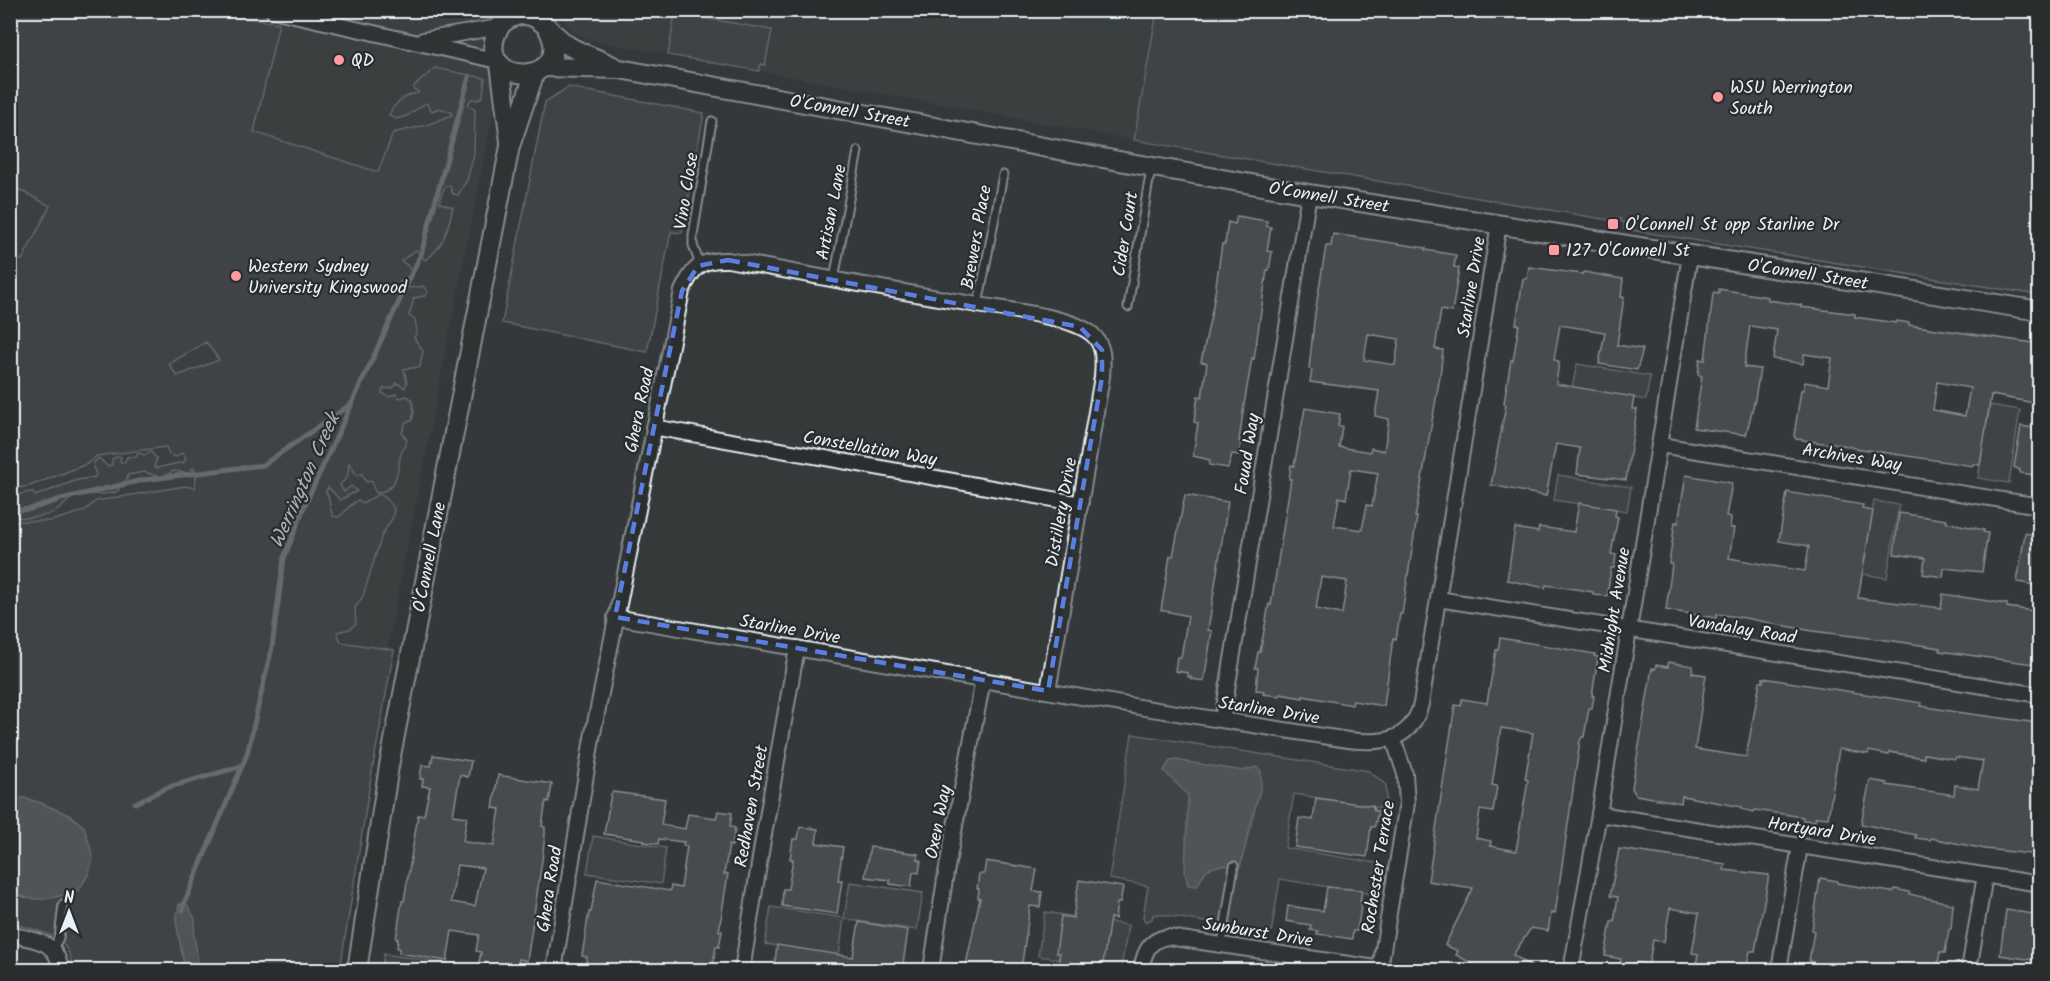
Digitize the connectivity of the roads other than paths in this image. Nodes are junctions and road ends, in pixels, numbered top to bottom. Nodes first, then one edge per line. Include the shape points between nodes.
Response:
1 (272, 10) edge
2 (505, 20) edge
3 (545, 20) edge
4 (415, 41) junction
5 (499, 63) junction
6 (620, 69) junction
7 (540, 70) junction
8 (712, 121) dead end
9 (510, 146) junction
10 (858, 151) dead end
11 (1151, 167) junction
12 (1003, 175) dead end
13 (1309, 194) junction
14 (1500, 224) junction
15 (1690, 255) junction
16 (700, 265) junction
17 (834, 279) junction
18 (978, 305) junction
19 (1128, 307) dead end
20 (2040, 311) edge
21 (653, 427) junction
22 (1660, 445) junction
23 (1081, 504) junction
24 (2040, 506) edge
25 (1438, 599) junction
26 (615, 618) junction
27 (1629, 630) junction
28 (797, 648) junction
29 (983, 680) junction
30 (1048, 691) junction
31 (2040, 695) edge
32 (1222, 720) junction
33 (1393, 738) junction
34 (1599, 814) junction
35 (1800, 846) junction
36 (1234, 866) dead end
37 (1985, 875) junction
38 (2040, 884) edge
39 (63, 904) dead end
40 (10, 934) edge
41 (1221, 944) junction
42 (52, 950) junction
43 (1385, 969) edge
44 (61, 970) edge
45 (357, 970) edge
46 (554, 970) edge
47 (742, 970) edge
48 (931, 970) edge
49 (1141, 970) edge
50 (1571, 970) edge
51 (1779, 970) edge
52 (1969, 970) edge

1 - 4 street
2 - 3 street, O'Connell Street via 529,15
2 - 4 street
2 - 5 street via 494,44
3 - 6 street, O'Connell Street via 569,46
3 - 7 street via 554,43 553,52
4 - 5 street
5 - 7 street, O'Connell Street via 516,74
5 - 9 street, O'Connell Lane
6 - 7 street, O'Connell Street
6 - 11 street, O'Connell Street
7 - 9 street, O'Connell Lane
8 - 16 lane, Vino Close via 693,235
9 - 45 street, O'Connell Lane via 392,755
10 - 17 lane, Artisan Lane
11 - 13 street, O'Connell Street
11 - 19 lane, Cider Court
12 - 18 lane, Brewers Place
13 - 14 street, O'Connell Street
13 - 32 street, Fouad Way
14 - 15 street, O'Connell Street
14 - 25 street, Starline Drive
15 - 20 street, O'Connell Street
15 - 22 street, Midnight Avenue
16 - 17 street via 728,260
16 - 21 street, Ghera Road via 689,274 682,291
17 - 18 street
18 - 23 street, Distillery Drive via 1080,327 1096,339 1102,350 1102,377
21 - 23 street, Constellation Way
21 - 26 street, Ghera Road
22 - 24 street, Archives Way
22 - 27 street, Midnight Avenue
23 - 30 street, Distillery Drive
25 - 27 street, Vandalay Road
25 - 33 street, Starline Drive via 1419,710 1410,727
26 - 28 street, Starline Drive
26 - 46 street, Ghera Road
27 - 31 street, Vandalay Road
27 - 34 street, Midnight Avenue
28 - 29 street, Starline Drive
28 - 47 street, Redhaven Street
29 - 30 street, Starline Drive
29 - 48 street, Oxen Way
30 - 32 street, Starline Drive
32 - 33 street, Starline Drive via 1348,740 1372,742
33 - 43 street, Rochester Terrace via 1405,774 1408,799
34 - 35 street, Hortyard Drive
34 - 50 street, Midnight Avenue
35 - 37 street, Hortyard Drive
35 - 51 street
36 - 41 lane
37 - 38 street, Hortyard Drive
37 - 52 street
39 - 42 lane via 59,938
40 - 42 street via 38,940
41 - 43 street, Sunburst Drive
41 - 49 street, Sunburst Drive via 1173,937 1158,939 1147,949
42 - 44 street

